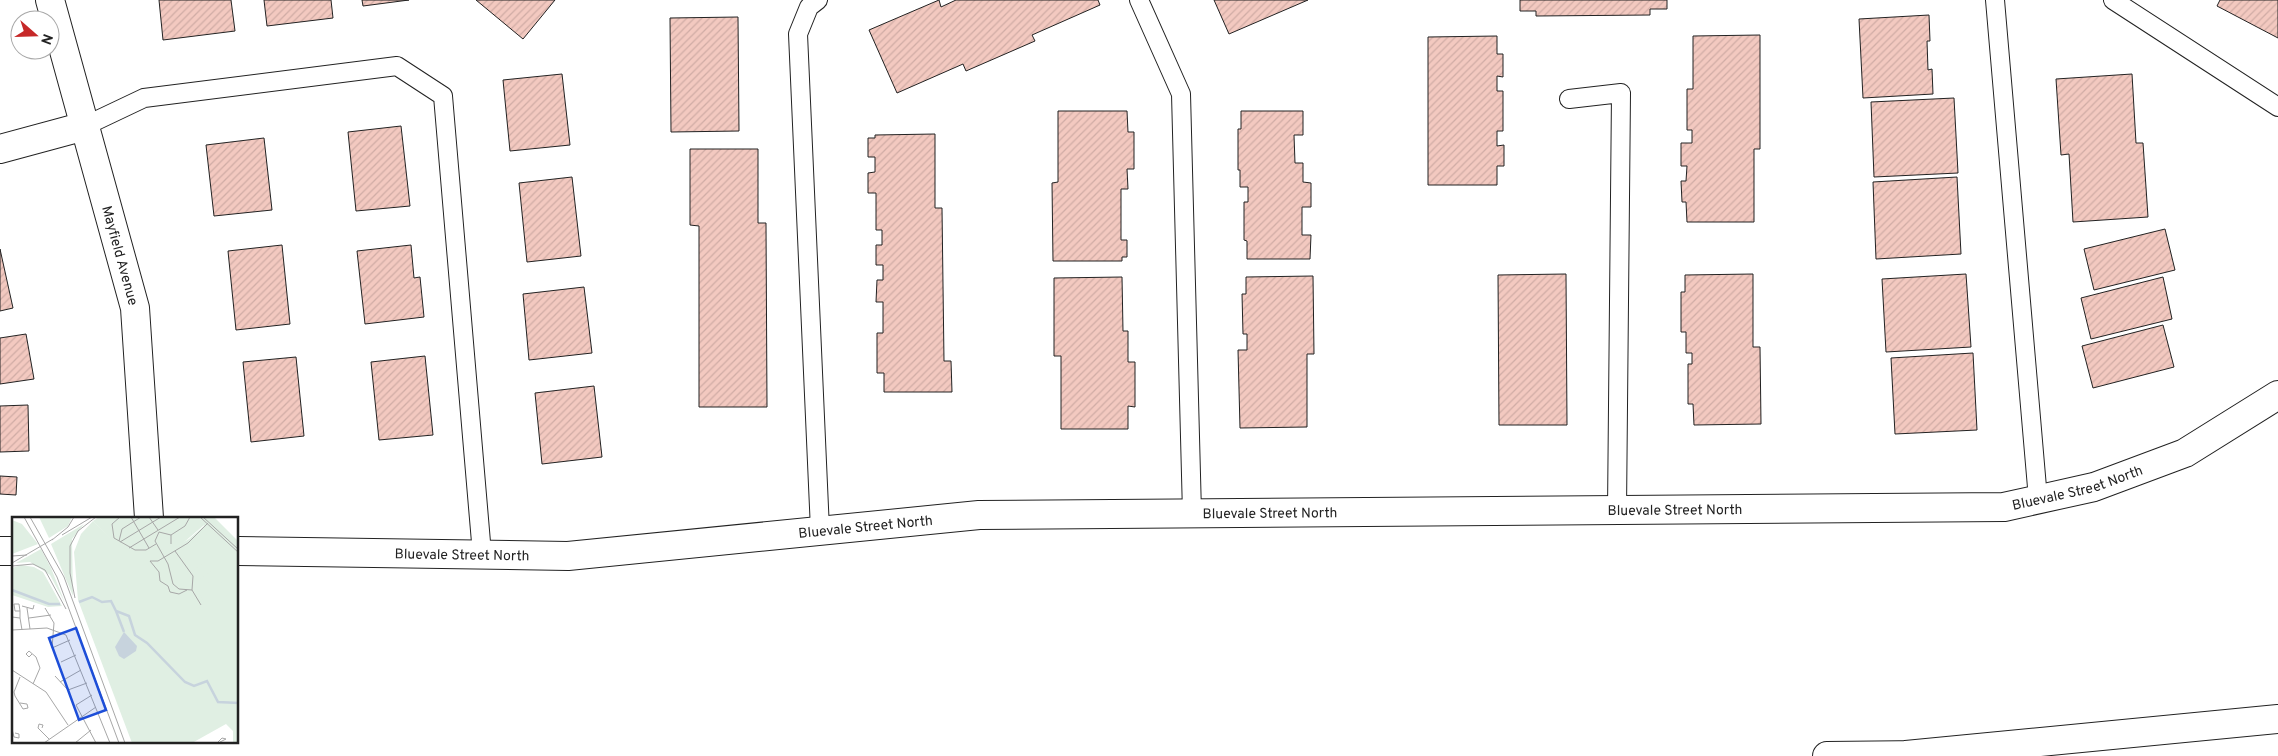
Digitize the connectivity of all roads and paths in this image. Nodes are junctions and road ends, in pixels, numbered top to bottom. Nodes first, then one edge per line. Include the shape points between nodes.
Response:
1 (50, 0) edge
2 (818, 0) edge
3 (1138, 0) edge
4 (1995, 0) edge
5 (2113, 0) edge
6 (1569, 99) dead end
7 (2278, 107) edge
8 (85, 126) junction
9 (0, 149) edge
10 (2278, 395) edge
11 (2038, 499) junction
12 (1617, 510) junction
13 (1192, 513) junction
14 (149, 517) edge
15 (820, 530) junction
16 (239, 551) edge
17 (482, 554) junction
18 (2278, 719) edge
19 (1906, 755) edge
20 (1827, 756) edge
21 (1977, 756) edge

1 - 8 main road, Mayfield Avenue
2 - 15 lane via 809,6 798,34
3 - 13 lane via 1181,94
4 - 11 lane
5 - 7 lane
6 - 12 lane via 1621,93
8 - 9 main road
8 - 14 main road, Mayfield Avenue via 135,308
8 - 17 lane via 144,98 397,66 443,96
10 - 11 main road, Bluevale Street North via 2186,453 2094,487
11 - 12 main road, Bluevale Street North via 2004,507
12 - 13 main road, Bluevale Street North
13 - 15 main road, Bluevale Street North via 979,514
15 - 17 main road, Bluevale Street North via 568,556
16 - 17 main road, Bluevale Street North
18 - 19 main road
19 - 20 main road
19 - 21 main road

